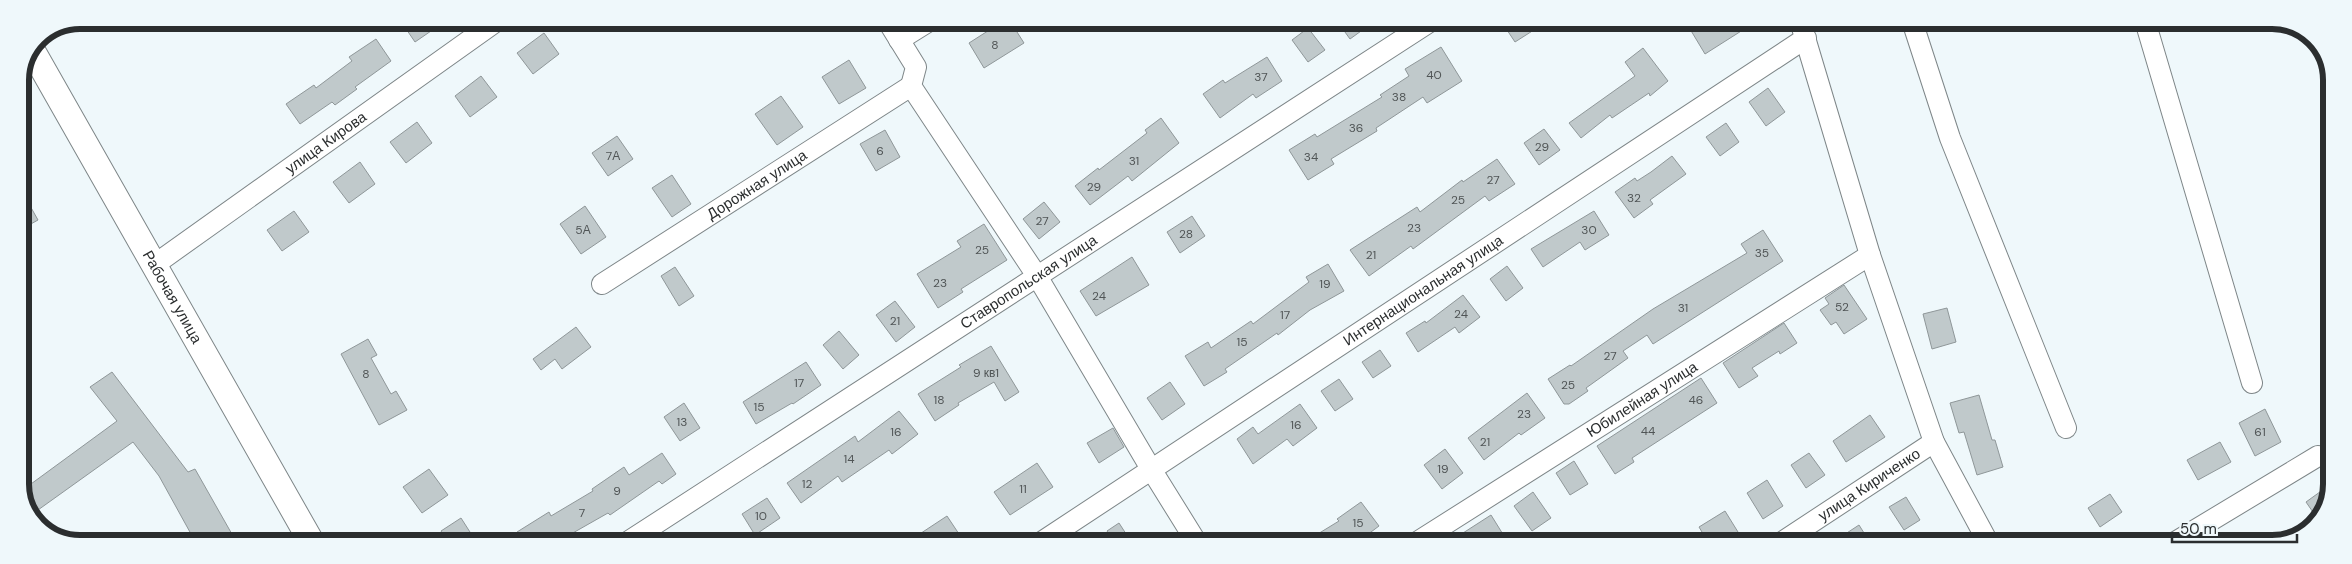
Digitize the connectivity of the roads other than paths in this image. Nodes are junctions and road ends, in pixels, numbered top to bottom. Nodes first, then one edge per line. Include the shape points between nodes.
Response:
1 (485, 29) edge
2 (892, 29) edge
3 (917, 29) edge
4 (1420, 29) edge
5 (1803, 29) edge
6 (1915, 29) edge
7 (2147, 29) edge
8 (899, 40) junction
9 (35, 55) edge
10 (911, 86) junction
11 (1870, 255) junction
12 (154, 265) junction
13 (1037, 276) junction
14 (602, 284) dead end
15 (2252, 383) dead end
16 (2066, 428) dead end
17 (1934, 442) junction
18 (2318, 456) dead end
19 (1151, 469) junction
20 (307, 535) edge
21 (638, 535) edge
22 (1052, 535) edge
23 (1192, 535) edge
24 (1428, 535) edge
25 (1793, 535) edge
26 (1984, 535) edge
27 (2187, 535) edge

1 - 12 street, улица Кирова
2 - 8 street
3 - 8 street
4 - 13 street, Ставропольская улица
5 - 11 street
5 - 19 street, Интернациональная улица
6 - 16 street via 1950,138
7 - 15 street
8 - 10 street via 916,67
9 - 12 street, Рабочая улица
10 - 13 street
10 - 14 street, Дорожная улица
11 - 17 street
11 - 24 street, Юбилейная улица
12 - 20 street, Рабочая улица
13 - 19 street
13 - 21 street, Ставропольская улица
17 - 25 street, улица Кириченко
17 - 26 street
18 - 27 street
19 - 22 street, Интернациональная улица
19 - 23 street

